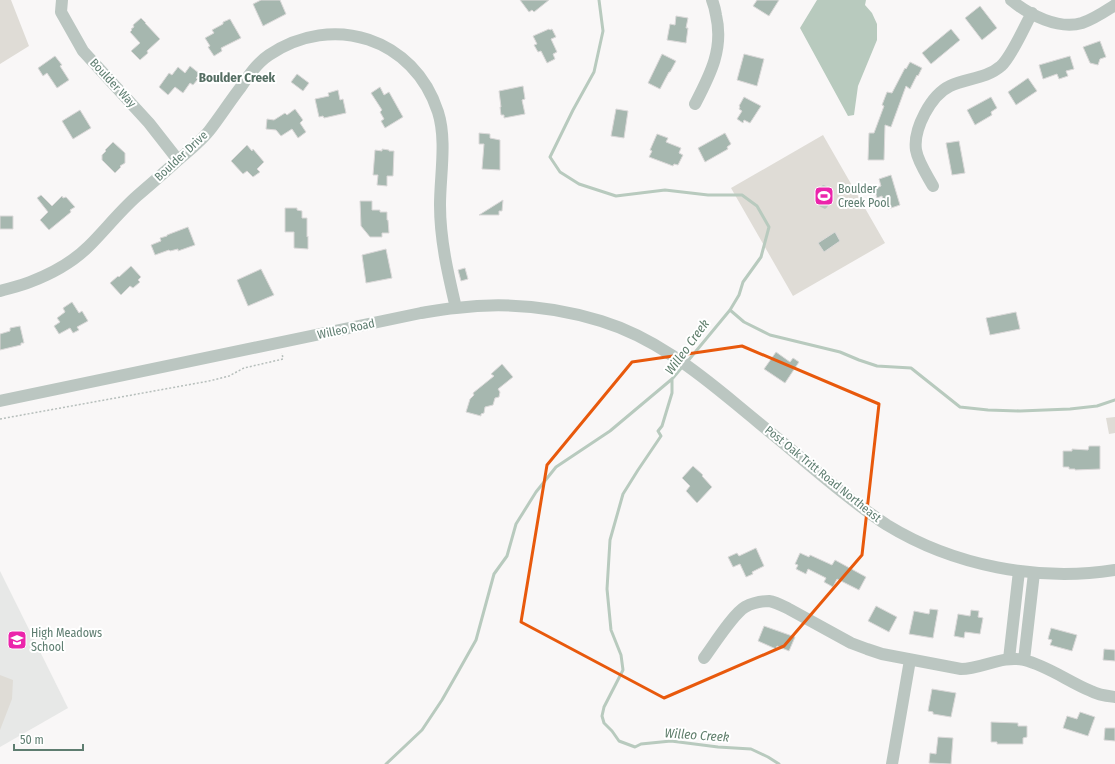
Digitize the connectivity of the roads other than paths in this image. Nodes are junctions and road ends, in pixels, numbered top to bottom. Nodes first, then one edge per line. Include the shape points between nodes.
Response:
1 (62, 0) edge
2 (1011, 0) edge
3 (715, 1) edge
4 (1115, 6) edge
5 (1032, 14) junction
6 (695, 104) dead end
7 (178, 160) junction
8 (933, 186) dead end
9 (0, 291) edge
10 (456, 308) junction
11 (686, 364) joint
12 (0, 402) edge
13 (1115, 570) edge
14 (1019, 571) junction
15 (1034, 573) junction
16 (704, 658) dead end
17 (1009, 659) junction
18 (910, 660) junction
19 (1024, 660) junction
20 (1115, 697) edge
21 (892, 764) edge

1 - 7 street, Boulder Way via 61,12 83,51 149,123
2 - 5 street
3 - 6 street via 718,25 717,55
4 - 5 street via 1088,21 1073,25 1056,24
5 - 8 street via 1002,65 984,76 949,87 930,104 917,134 916,151
7 - 9 street, Boulder Drive via 72,259 56,270
7 - 10 street, Boulder Drive via 209,131 254,68 282,47 306,37 332,34 359,37 385,46 418,74 431,93 439,114 443,140 441,233
10 - 11 street, Willeo Road via 505,306 543,308 573,314 642,338
10 - 12 street, Willeo Road via 421,313
11 - 14 street, Post Oak Tritt Road Northeast via 841,492 886,525 938,550 972,561
13 - 15 street, Post Oak Tritt Road Northeast
14 - 15 street, Post Oak Tritt Road Northeast
14 - 17 street
15 - 19 street
16 - 18 street via 734,617 744,608 757,602 770,601 851,643
17 - 18 street via 969,669
17 - 19 street
18 - 21 street
19 - 20 street via 1092,692

